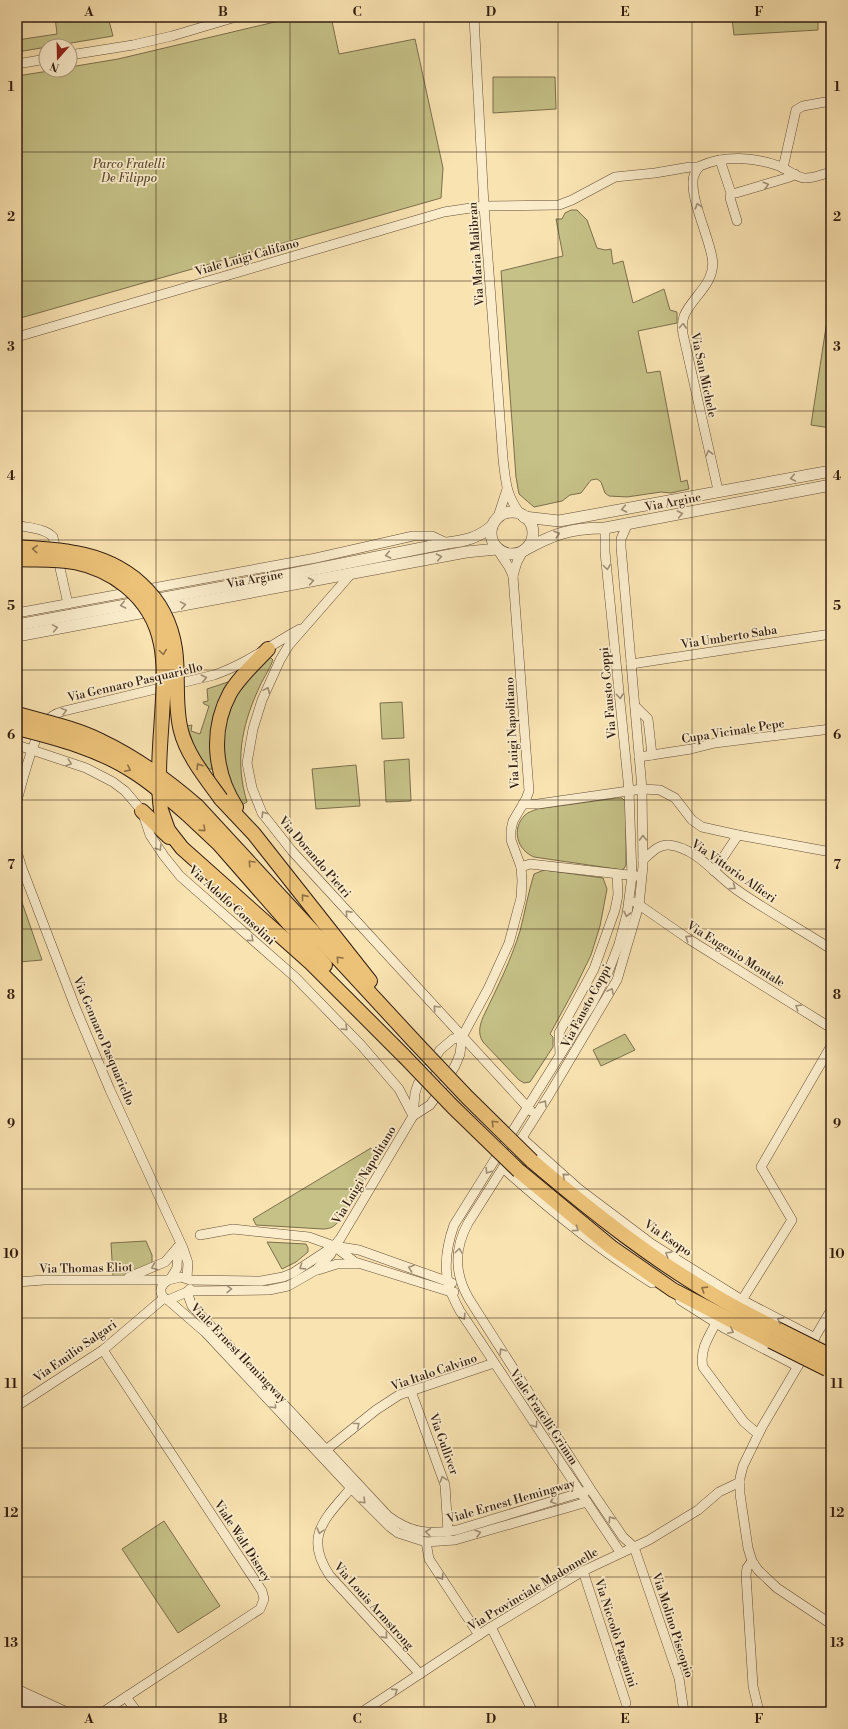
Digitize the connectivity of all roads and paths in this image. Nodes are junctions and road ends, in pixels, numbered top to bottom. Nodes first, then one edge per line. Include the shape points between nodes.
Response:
1 (236, 17) edge
2 (474, 17) edge
3 (78, 54) edge
4 (38, 60) edge
5 (17, 64) edge
6 (831, 101) edge
7 (720, 160) junction
8 (698, 167) junction
9 (781, 167) junction
10 (831, 172) edge
11 (795, 174) junction
12 (736, 193) dead end
13 (484, 206) junction
14 (737, 221) dead end
15 (17, 336) edge
16 (831, 471) edge
17 (831, 485) edge
18 (507, 489) junction
19 (718, 490) junction
20 (523, 516) junction
21 (495, 522) junction
22 (628, 523) junction
23 (17, 525) edge
24 (605, 528) junction
25 (447, 543) junction
26 (17, 547) edge
27 (498, 549) junction
28 (523, 552) junction
29 (17, 559) edge
30 (351, 574) junction
31 (513, 576) junction
32 (68, 604) junction
33 (17, 613) edge
34 (17, 625) edge
35 (305, 626) junction
36 (831, 634) edge
37 (17, 636) edge
38 (268, 649) junction
39 (631, 664) junction
40 (635, 706) junction
41 (17, 714) edge
42 (17, 728) edge
43 (831, 729) edge
44 (17, 745) edge
45 (33, 750) junction
46 (652, 755) junction
47 (639, 757) junction
48 (642, 789) junction
49 (629, 791) junction
50 (17, 801) edge
51 (523, 804) junction
52 (192, 810) junction
53 (142, 811) junction
54 (254, 834) junction
55 (738, 835) junction
56 (182, 848) junction
57 (17, 852) edge
58 (831, 852) edge
59 (643, 860) junction
60 (521, 867) junction
61 (714, 871) junction
62 (617, 874) junction
63 (632, 876) junction
64 (642, 876) junction
65 (630, 898) junction
66 (639, 905) junction
67 (831, 949) edge
68 (831, 1028) edge
69 (403, 1029) junction
70 (462, 1037) junction
71 (831, 1046) edge
72 (560, 1055) junction
73 (404, 1056) junction
74 (528, 1107) junction
75 (413, 1116) junction
76 (536, 1116) junction
77 (522, 1138) junction
78 (503, 1168) junction
79 (178, 1235) junction
80 (200, 1235) dead end
81 (334, 1246) junction
82 (178, 1247) junction
83 (364, 1264) junction
84 (316, 1270) junction
85 (170, 1279) junction
86 (189, 1279) junction
87 (124, 1280) junction
88 (155, 1280) junction
89 (448, 1281) junction
90 (17, 1282) edge
91 (161, 1287) junction
92 (463, 1289) junction
93 (188, 1291) junction
94 (451, 1292) junction
95 (166, 1299) junction
96 (742, 1300) junction
97 (831, 1310) edge
98 (716, 1323) junction
99 (815, 1338) junction
100 (103, 1350) junction
101 (831, 1355) edge
102 (494, 1363) junction
103 (797, 1366) junction
104 (831, 1371) edge
105 (411, 1391) junction
106 (17, 1406) edge
107 (758, 1434) junction
108 (326, 1450) junction
109 (740, 1482) junction
110 (351, 1488) junction
111 (591, 1490) junction
112 (581, 1493) junction
113 (586, 1502) junction
114 (448, 1532) junction
115 (426, 1542) junction
116 (634, 1547) junction
117 (620, 1552) junction
118 (752, 1561) junction
119 (582, 1571) junction
120 (831, 1624) edge
121 (491, 1627) junction
122 (478, 1636) junction
123 (420, 1674) junction
124 (17, 1690) edge
125 (126, 1697) junction
126 (17, 1699) edge
127 (626, 1703) dead end
128 (46, 1712) edge
129 (67, 1712) edge
130 (103, 1712) edge
131 (137, 1712) edge
132 (362, 1712) edge
133 (533, 1712) edge
134 (684, 1712) edge
135 (759, 1712) edge

1 - 3 street via 133,45
2 - 13 street, Via Maria Malibran
4 - 5 street
6 - 9 street via 803,106 796,110
7 - 8 street
7 - 9 street via 733,158 766,162
7 - 14 street
8 - 13 street, Viale Luigi Califano via 615,177 558,205
19 -> 8 street, Via San Michele via 682,325 685,314 704,289 712,271 712,258 694,192 693,182
9 - 11 street
10 - 11 street via 806,178
12 -> 11 street
13 - 15 street, Viale Luigi Califano via 444,212
13 - 18 street, Via Maria Malibran
16 -> 19 street, Via Argine
22 -> 17 street, Via Argine
18 - 20 street, Via Maria Malibran via 512,502
18 - 21 street, Via Maria Malibran
19 -> 20 street, Via Argine via 559,521
20 - 21 street via 508,513
20 - 28 street via 529,521 533,532 530,543
21 - 25 street, Via Argine via 477,537
21 - 27 street via 491,539
22 - 24 street, Via Argine
22 - 39 street, Via Fausto Coppi via 621,539 621,547
23 - 32 street via 50,533 53,537
28 -> 24 street, Via Argine via 545,538 559,533 586,528
24 -> 49 street, Via Fausto Coppi via 605,552
25 - 32 street, Via Argine via 432,536 413,536 316,558
25 -> 34 street, Via Argine
54 -> 26 highway, bridge via 221,799 188,750 177,711 178,670 174,647 168,624 151,594 121,568 101,559 73,552
27 - 28 street via 508,554
30 -> 27 street, Via Argine via 466,552
27 - 31 street, Via Luigi Napolitano
28 - 31 street, Via Luigi Napolitano
29 -> 56 highway, bridge via 75,562 107,573 132,591 153,618 161,642 164,667 159,776 161,810 168,830
30 - 35 street, Via Dorando Pietri
37 -> 30 street, Via Argine
31 - 51 street, Via Luigi Napolitano via 529,783 529,791
32 - 33 street, Via Argine
35 - 38 street, Via Gennaro Pasquariello via 285,636
70 -> 35 street, Via Dorando Pietri via 292,851 262,813 252,788 247,763 253,729 262,700 280,660
36 - 39 street, Via Umberto Saba
45 -> 38 street, Via Gennaro Pasquariello via 43,725 58,712 214,675 241,665
38 - 54 highway via 230,693 221,716 218,736 220,775 228,794
39 - 40 street, Via Fausto Coppi
40 - 46 street via 648,719
40 - 47 street, Via Fausto Coppi
41 - 52 highway, bridge via 101,740 169,782
42 -> 52 highway, bridge via 93,751 134,772
43 - 46 street, Cupa Vicinale Pepe via 716,743
44 - 45 street, Via Adolfo Consolini
45 - 50 street, Via Gennaro Pasquariello
45 -> 53 street, Via Adolfo Consolini via 86,768 113,782 125,791
46 - 47 street, Cupa Vicinale Pepe
47 - 48 street, Via Fausto Coppi
48 - 49 street
48 - 55 street via 660,790 675,798 700,826
59 -> 48 street, Via Fausto Coppi
49 - 51 street
49 - 63 street, Via Fausto Coppi
51 - 60 street, Via Luigi Napolitano via 511,830 511,840
69 -> 52 highway
52 -> 73 highway
53 - 56 highway
53 -> 75 street, Via Adolfo Consolini via 150,835 180,876 295,977 356,1039 399,1090
69 -> 54 highway via 374,986
55 - 58 street
55 - 61 street
56 - 73 highway via 311,963
57 - 79 street, Via Gennaro Pasquariello via 76,1009 110,1090
59 - 61 street, Via Vittorio Alfieri via 659,847 669,845 690,852
59 - 64 street, Via Fausto Coppi
60 - 62 street via 530,864
60 - 70 street, Via Luigi Napolitano via 521,898 509,943
61 -> 67 street, Via Vittorio Alfieri via 737,890
62 - 63 street
62 - 72 street, Via Fausto Coppi via 618,895 614,915 594,969 558,1033
63 - 64 street
63 - 65 street, Via Fausto Coppi
64 - 66 street, Via Fausto Coppi
65 - 66 street, Via Eugenio Montale
65 -> 72 street, Via Fausto Coppi via 619,944 607,975
68 -> 66 street, Via Eugenio Montale
76 -> 66 street, Via Fausto Coppi via 617,980
101 -> 69 highway, bridge via 723,1301 625,1236 532,1161
70 - 74 street, Via Dorando Pietri
70 - 75 street, Via Luigi Napolitano via 460,1054 455,1066 430,1105
70 - 75 street, Via Luigi Napolitano via 453,1039 440,1050 418,1084
71 - 96 street via 761,1167 792,1220
72 - 74 street, Via Fausto Coppi
73 - 104 highway, bridge via 519,1171 611,1247 673,1290
74 - 76 street, Via Dorando Pietri
74 -> 89 street, Via Fausto Coppi via 454,1225 450,1238
75 - 81 street, Via Luigi Napolitano
76 - 77 street, Via Fausto Coppi
77 - 78 street, Via Fausto Coppi
96 -> 77 street, Via Esopo via 652,1244 579,1189
92 -> 78 street, Via Fausto Coppi via 458,1269 461,1236
78 -> 98 street via 557,1215 633,1272
79 - 82 street
79 - 86 street, Via Gennaro Pasquariello via 188,1263
80 - 81 street via 233,1229 309,1237
81 - 83 street via 352,1260
81 - 84 street via 331,1254
81 -> 86 street via 293,1273 273,1279
89 -> 81 street, Viale Fratelli Grimm via 359,1250
82 - 85 street via 176,1268
82 -> 87 street via 165,1262
83 - 84 street via 337,1264
83 - 94 street
93 -> 84 street via 278,1288 298,1281
85 - 86 street
85 - 88 street, Via Thomas Eliot
85 - 91 street
86 - 93 street, Viale Ernest Hemingway
87 - 88 street, Via Thomas Eliot
87 - 90 street, Via Thomas Eliot
88 - 91 street
89 - 92 street, Viale Fratelli Grimm
89 - 94 street, Viale Fratelli Grimm
91 - 95 street via 160,1291
92 - 94 street
111 -> 92 street, Viale Fratelli Grimm
93 - 95 street
93 - 108 street, Viale Ernest Hemingway via 192,1306
94 -> 102 street, Viale Fratelli Grimm via 460,1311
95 - 100 street, Via Emilio Salgari
95 -> 110 street, Viale Ernest Hemingway via 205,1332
99 -> 96 street, Via Esopo
97 - 99 street
98 -> 103 street
98 - 107 street via 703,1350 703,1367 744,1422
99 - 103 street
100 - 106 street, Via Emilio Salgari
100 - 125 street, Viale Walt Disney via 262,1591 264,1600 260,1609
102 - 105 street, Via Italo Calvino
102 -> 112 street, Viale Fratelli Grimm
103 - 107 street
108 -> 105 street, Via Italo Calvino via 388,1401
114 -> 105 street, Via Gulliver via 445,1485
107 - 109 street via 742,1466
114 -> 108 street, Viale Ernest Hemingway via 419,1532 398,1523 388,1516
109 - 116 street, Via Provinciale Madonnelle
109 - 118 street via 748,1548
110 -> 115 street, Viale Ernest Hemingway via 398,1533
110 -> 123 street, Via Louis Armstrong via 321,1526 318,1542 321,1562 330,1576
111 - 112 street, Viale Ernest Hemingway
111 - 113 street, Viale Ernest Hemingway
116 -> 111 street, Viale Fratelli Grimm via 623,1537
112 - 113 street, Viale Fratelli Grimm
112 -> 114 street, Viale Ernest Hemingway
115 -> 113 street, Viale Ernest Hemingway via 455,1540
113 - 117 street, Viale Fratelli Grimm
115 -> 122 street via 429,1559
116 - 117 street, Via Provinciale Madonnelle
116 - 134 street, Via Molino Piscopio via 679,1678
117 - 119 street, Via Provinciale Madonnelle
118 - 120 street via 777,1588
118 - 135 street via 746,1575 753,1686
119 - 121 street, Via Provinciale Madonnelle
119 - 127 street, Via Niccolò Paganini
121 - 122 street, Via Provinciale Madonnelle
121 - 133 street
122 - 123 street, Via Provinciale Madonnelle
132 -> 123 street, Via Provinciale Madonnelle
124 - 129 street
125 - 130 street, Viale Walt Disney
125 - 131 street
126 - 128 street

